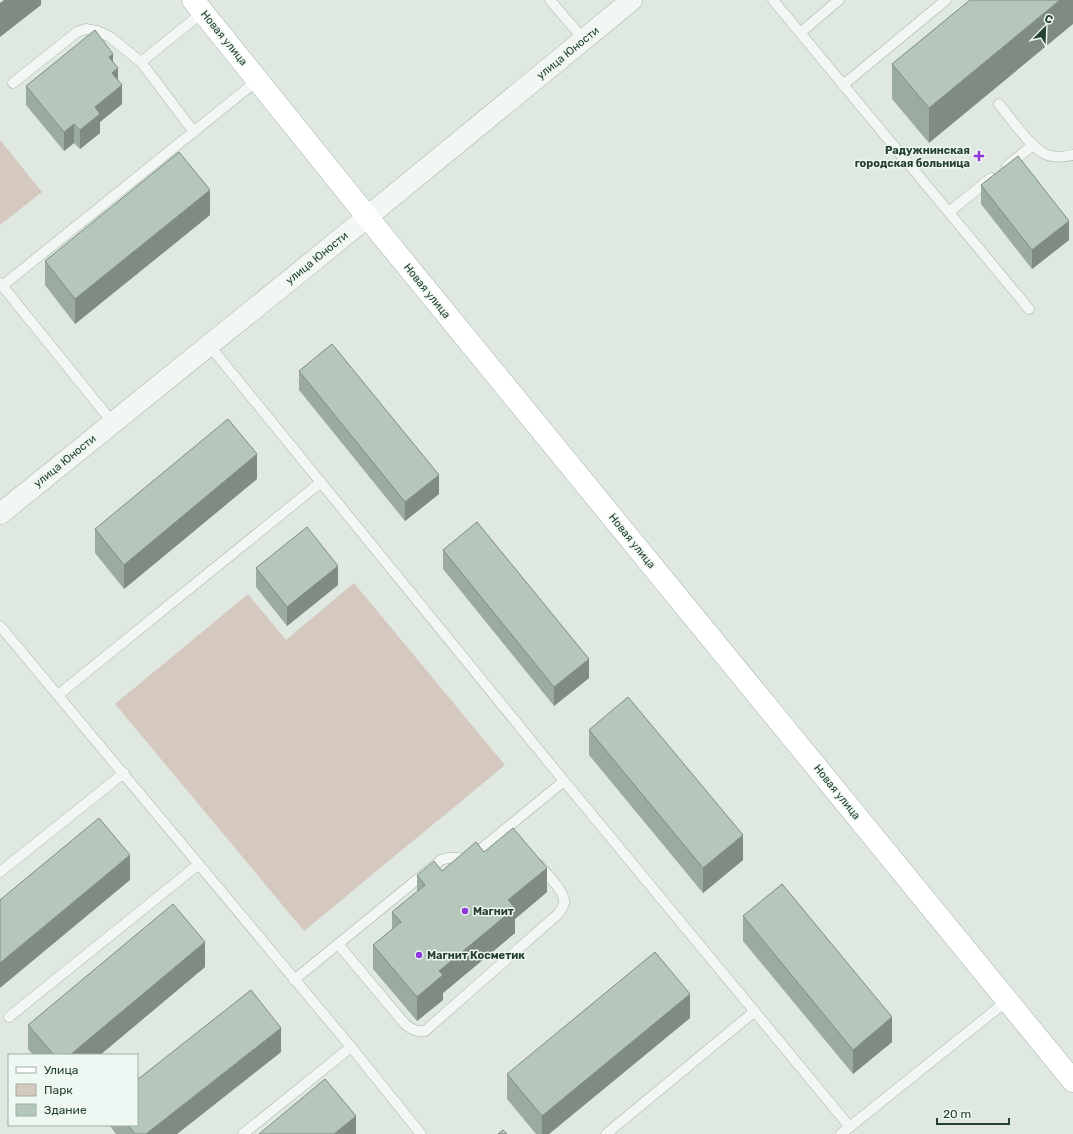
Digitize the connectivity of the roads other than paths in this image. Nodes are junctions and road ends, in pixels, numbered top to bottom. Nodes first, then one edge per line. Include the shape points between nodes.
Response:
1 (550, 0) edge
2 (632, 0) edge
3 (773, 0) edge
4 (840, 0) edge
5 (946, 0) edge
6 (198, 6) edge
7 (800, 32) junction
8 (584, 40) junction
9 (140, 62) junction
10 (258, 80) junction
11 (13, 83) dead end
12 (843, 85) junction
13 (999, 104) dead end
14 (194, 132) junction
15 (1033, 145) junction
16 (1073, 155) edge
17 (949, 212) junction
18 (367, 217) junction
19 (1, 285) edge
20 (1028, 309) dead end
21 (209, 345) junction
22 (113, 423) junction
23 (321, 482) junction
24 (0, 514) edge
25 (0, 626) edge
26 (58, 695) junction
27 (124, 773) junction
28 (564, 781) junction
29 (533, 858) edge
30 (199, 864) junction
31 (0, 872) edge
32 (338, 944) junction
33 (294, 980) junction
34 (1008, 1000) junction
35 (755, 1011) junction
36 (9, 1017) dead end
37 (351, 1047) junction
38 (1073, 1081) edge
39 (850, 1127) junction
40 (243, 1134) edge
41 (421, 1134) edge
42 (606, 1134) edge
43 (842, 1134) edge

1 - 8 lane
2 - 8 street, улица Юности
3 - 7 lane
4 - 7 lane
5 - 12 lane
6 - 9 lane
6 - 10 street, Новая улица
7 - 12 lane
8 - 18 street, улица Юности
9 - 11 lane via 110,37 86,29 77,32
9 - 14 lane
10 - 14 lane
10 - 18 street, Новая улица
12 - 17 lane
13 - 15 lane
14 - 19 lane
15 - 16 lane via 1046,154 1062,157
15 - 17 lane
17 - 20 lane
18 - 21 street, улица Юности
18 - 34 street, Новая улица
19 - 22 lane
21 - 22 street, улица Юности
21 - 23 lane
22 - 24 street, улица Юности
23 - 26 lane
23 - 28 lane
25 - 26 lane
26 - 27 lane
27 - 30 lane
27 - 31 lane
28 - 32 lane via 510,831 470,858 448,857 441,860
28 - 35 lane
29 - 32 lane via 563,894 563,908 425,1031 410,1028 404,1023
30 - 33 lane
30 - 36 lane
32 - 33 lane
33 - 37 lane
34 - 38 street, Новая улица
34 - 39 lane
35 - 39 lane
35 - 42 lane
37 - 40 lane
37 - 41 lane
39 - 43 lane

